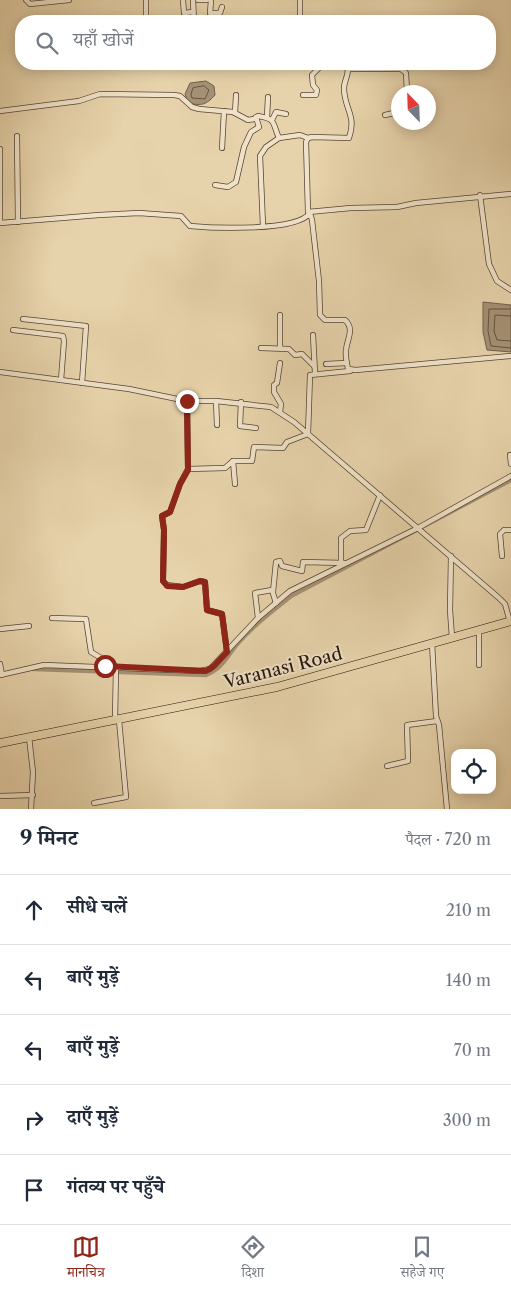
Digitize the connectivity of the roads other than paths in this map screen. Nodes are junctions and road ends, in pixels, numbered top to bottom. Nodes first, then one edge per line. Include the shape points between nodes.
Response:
1 (26, 0) edge
2 (68, 0) edge
3 (146, 0) edge
4 (183, 0) edge
5 (193, 0) edge
6 (198, 0) edge
7 (209, 0) edge
8 (300, 0) edge
9 (222, 7) dead end
10 (193, 12) junction
11 (146, 15) edge
12 (193, 15) edge
13 (300, 15) edge
14 (317, 70) edge
15 (348, 70) edge
16 (402, 70) edge
17 (407, 85) edge
18 (236, 95) dead end
19 (303, 95) dead end
20 (268, 97) dead end
21 (0, 111) edge
22 (224, 111) junction
23 (235, 113) junction
24 (391, 113) edge
25 (286, 114) dead end
26 (385, 115) dead end
27 (256, 117) junction
28 (267, 117) junction
29 (272, 120) junction
30 (17, 136) dead end
31 (280, 138) junction
32 (308, 138) junction
33 (222, 148) dead end
34 (0, 150) edge
35 (215, 185) dead end
36 (511, 194) edge
37 (480, 195) junction
38 (310, 214) junction
39 (18, 222) junction
40 (0, 223) edge
41 (263, 226) junction
42 (511, 290) edge
43 (280, 315) dead end
44 (23, 319) dead end
45 (13, 330) dead end
46 (313, 335) dead end
47 (261, 348) dead end
48 (280, 348) junction
49 (511, 356) edge
50 (346, 363) junction
51 (280, 364) dead end
52 (326, 364) dead end
53 (314, 366) junction
54 (352, 371) junction
55 (0, 372) edge
56 (315, 373) junction
57 (60, 380) junction
58 (82, 383) junction
59 (187, 401) junction
60 (216, 401) junction
61 (241, 402) junction
62 (280, 412) junction
63 (217, 425) dead end
64 (256, 428) dead end
65 (308, 434) junction
66 (510, 455) edge
67 (233, 460) junction
68 (511, 464) edge
69 (188, 470) junction
70 (511, 476) edge
71 (235, 484) dead end
72 (380, 494) junction
73 (420, 529) junction
74 (511, 530) edge
75 (451, 556) junction
76 (502, 556) dead end
77 (344, 563) junction
78 (273, 592) junction
79 (276, 603) junction
80 (52, 618) dead end
81 (258, 618) junction
82 (511, 622) edge
83 (29, 626) dead end
84 (0, 629) edge
85 (479, 630) junction
86 (452, 638) junction
87 (432, 643) junction
88 (227, 652) junction
89 (0, 664) edge
90 (105, 666) junction
91 (479, 666) dead end
92 (116, 670) junction
93 (1, 675) edge
94 (117, 720) junction
95 (437, 721) junction
96 (29, 737) junction
97 (0, 743) edge
98 (387, 766) dead end
99 (33, 795) junction
100 (0, 796) edge
101 (94, 803) dead end
102 (31, 809) edge
103 (447, 809) edge

1 - 2 street via 30,4
3 - 11 street
4 - 10 street via 184,13
5 - 10 street
6 - 7 street
7 - 9 street via 210,13 220,13
8 - 13 street
10 - 12 street
14 - 19 street via 312,75 316,95
15 - 32 street via 344,86 353,120 349,138
16 - 17 street via 406,73
18 - 23 street
20 - 28 street
21 - 22 street via 78,101 104,94 177,95 194,108
22 - 23 street
22 - 33 street
23 - 27 street via 246,119
24 - 26 street
25 - 29 street via 276,112
27 - 28 street
27 - 35 street via 259,127 251,132 244,148 236,182 228,187
28 - 29 street
29 - 31 street
30 - 39 street
31 - 32 street via 300,135
31 - 41 street via 266,147 260,156
32 - 38 street via 306,192
34 - 40 street
36 - 37 street
37 - 38 street via 397,207 323,209
37 - 42 street via 489,264 497,281
38 - 41 street via 289,223
38 - 50 street via 320,315 325,320 339,319 348,324 350,335
39 - 40 street
39 - 41 street via 139,213 181,216 193,226 243,230
43 - 48 street
44 - 58 street via 86,326
45 - 57 street via 63,336
46 - 53 street
47 - 48 street
48 - 53 street via 292,350 295,355 302,354
49 - 54 street
50 - 52 street
50 - 54 street
51 - 62 street via 274,386 282,404
53 - 56 street
54 - 56 street
55 - 57 street
56 - 65 street via 308,380
57 - 58 street
58 - 59 street
59 - 60 street
59 - 69 street
60 - 61 street
60 - 63 street
61 - 62 street via 271,407
61 - 64 street via 240,426
62 - 65 street
65 - 67 street via 287,442 283,448 254,447 252,461
65 - 72 street
66 - 68 street
67 - 69 street via 225,468
67 - 71 street
69 - 88 street via 170,512 162,516 164,583 180,587 205,582 207,610 222,614
70 - 73 street
72 - 73 street
72 - 77 street via 366,530 350,531 341,538
73 - 75 street
73 - 77 street
74 - 76 street via 500,534
75 - 82 street via 502,601
75 - 86 street
77 - 78 street via 303,562 302,571 276,562
77 - 79 street via 290,591
78 - 79 street
78 - 81 street via 255,593
79 - 81 street
80 - 90 street via 86,619 91,652 101,658
81 - 88 street
82 - 85 highway, Varanasi Road
83 - 84 street
85 - 86 highway, Varanasi Road
85 - 91 street
86 - 87 highway, Varanasi Road
87 - 94 highway, Varanasi Road via 277,687
87 - 95 street
88 - 92 street via 206,671
89 - 93 street
90 - 92 street
90 - 93 street via 44,665
92 - 94 street
94 - 96 highway, Varanasi Road
94 - 101 street via 126,797
95 - 98 street via 407,725 408,761
95 - 103 street
96 - 97 highway, Varanasi Road
96 - 99 street
99 - 100 street
99 - 102 street

